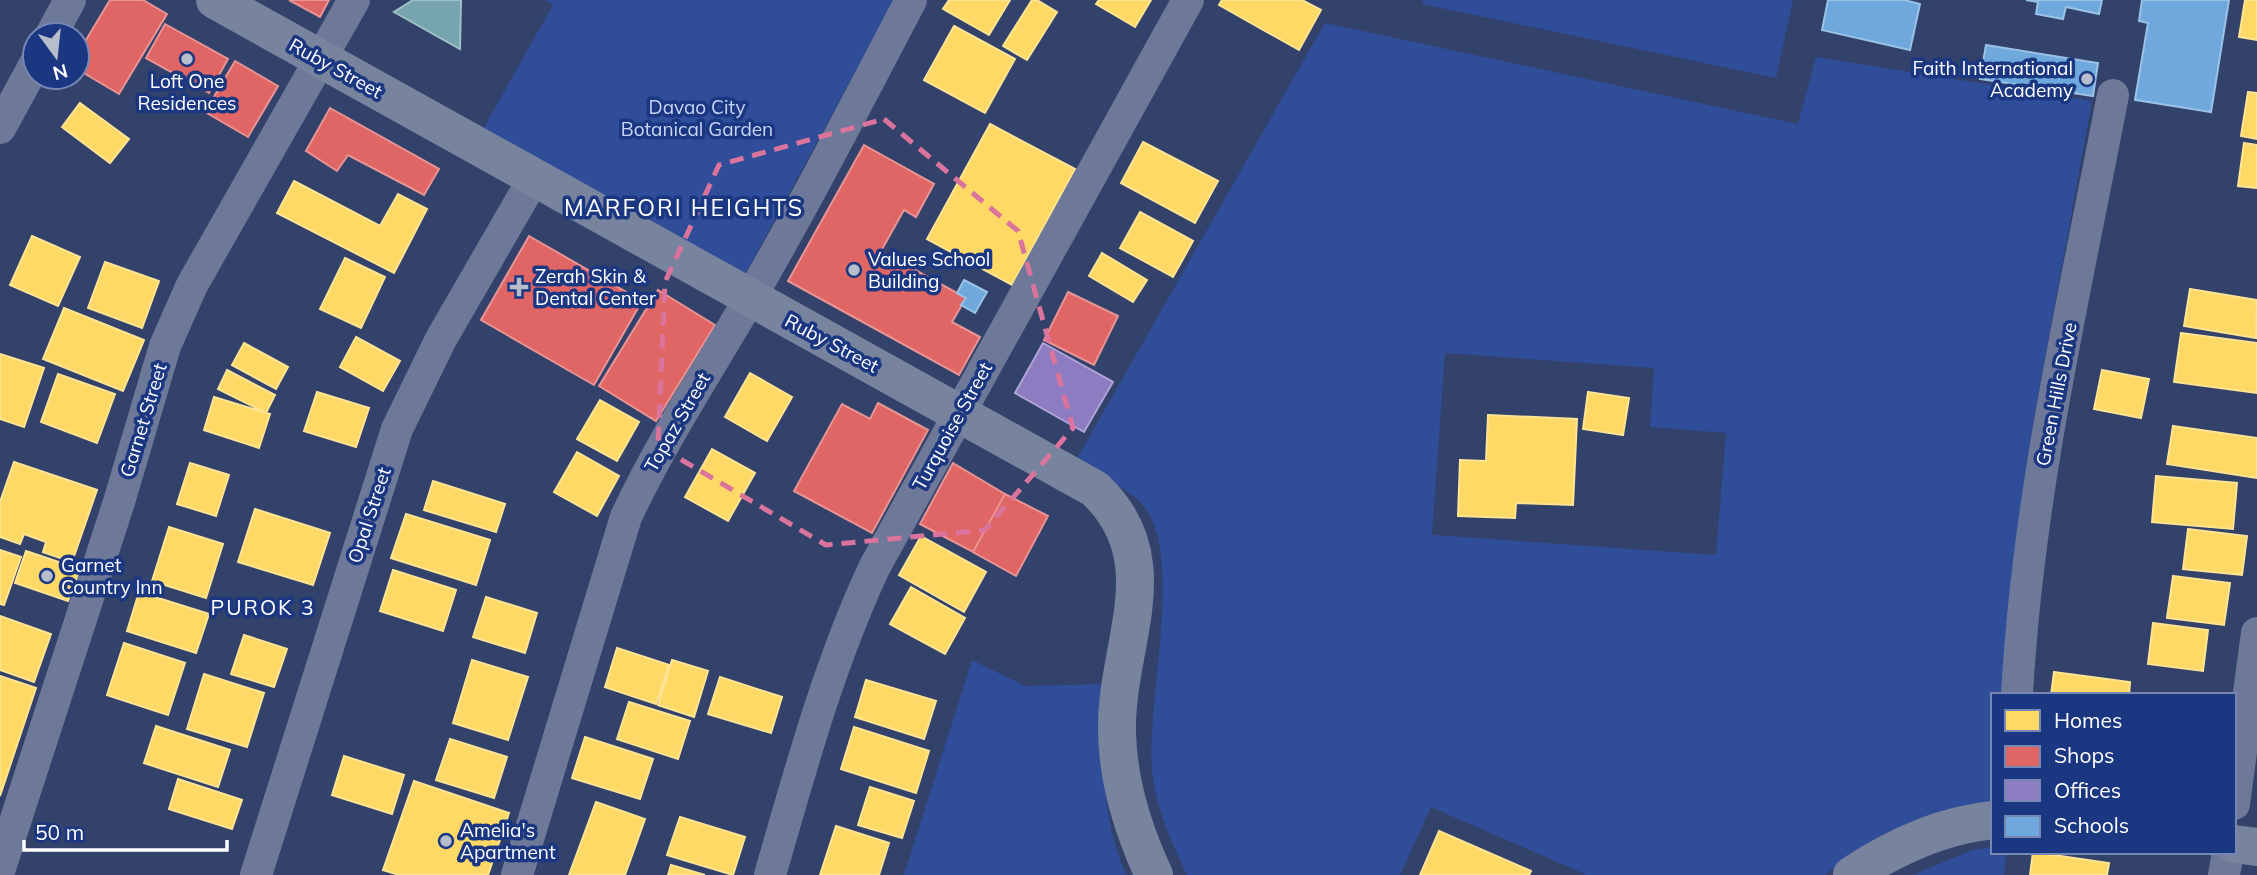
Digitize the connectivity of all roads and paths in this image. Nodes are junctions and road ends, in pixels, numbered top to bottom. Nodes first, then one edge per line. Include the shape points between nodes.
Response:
1 (70, 0) edge
2 (215, 0) edge
3 (354, 0) edge
4 (911, 0) edge
5 (1182, 2) edge
6 (59, 21) edge
7 (320, 59) junction
8 (21, 90) edge
9 (2113, 95) dead end
10 (0, 128) edge
11 (534, 178) junction
12 (750, 299) junction
13 (959, 412) junction
14 (2257, 633) edge
15 (2017, 693) edge
16 (2236, 789) edge
17 (1991, 820) edge
18 (2236, 844) edge
19 (2257, 847) edge
20 (2228, 854) edge
21 (0, 868) edge
22 (256, 875) edge
23 (517, 875) edge
24 (769, 875) edge
25 (1154, 875) edge
26 (1852, 875) edge
27 (2224, 875) edge

1 - 6 street
2 - 7 main road, Ruby Street
3 - 7 street, Garnet Street
4 - 12 street, Topaz Street
5 - 13 street, Turquoise Street
7 - 11 main road, Ruby Street
7 - 21 street, Garnet Street via 192,285 165,346
8 - 10 street
9 - 15 street, Green Hills Drive via 2036,492 2021,613
11 - 12 main road, Ruby Street
11 - 22 street, Opal Street via 436,350 397,429
12 - 13 main road, Ruby Street
12 - 23 street, Topaz Street via 648,471 626,517
13 - 24 street, Turquoise Street via 855,609 822,698
13 - 25 main road, Ruby Street via 1095,489 1108,501 1131,542 1135,605 1119,693 1118,744 1128,807
14 - 16 street
17 - 26 main road via 1917,841
18 - 19 main road
20 - 27 street

